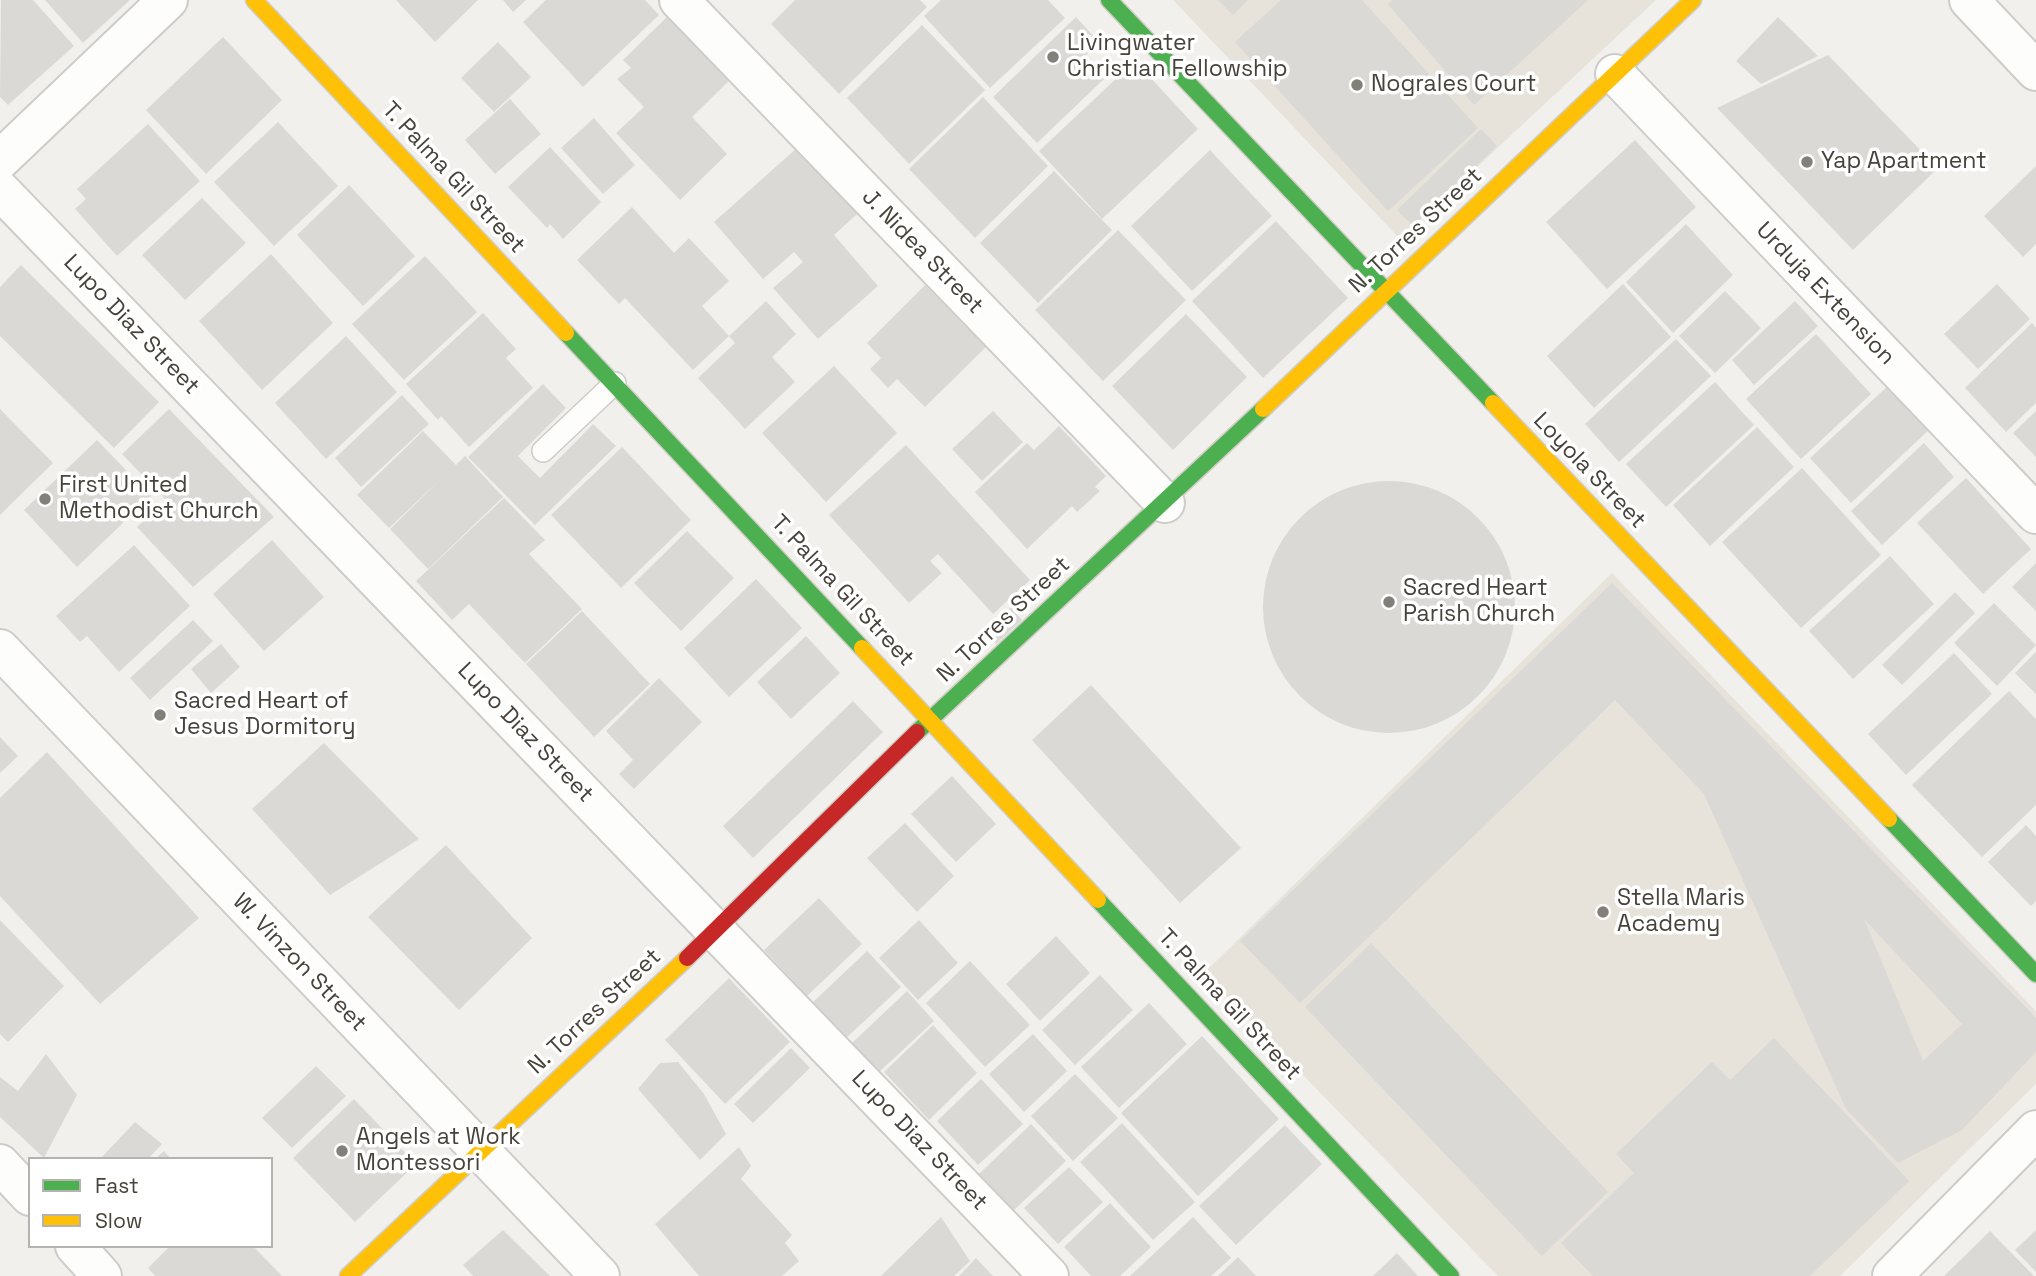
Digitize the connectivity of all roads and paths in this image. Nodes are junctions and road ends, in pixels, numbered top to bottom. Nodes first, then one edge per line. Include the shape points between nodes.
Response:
1 (168, 0) edge
2 (254, 0) edge
3 (679, 0) edge
4 (1109, 0) edge
5 (1693, 0) edge
6 (1969, 0) edge
7 (2036, 71) edge
8 (1615, 75) junction
9 (0, 160) edge
10 (0, 190) edge
11 (1386, 290) junction
12 (615, 383) junction
13 (543, 451) dead end
14 (1165, 503) junction
15 (2036, 514) edge
16 (0, 649) edge
17 (931, 718) junction
18 (715, 931) junction
19 (2036, 974) edge
20 (2036, 1130) edge
21 (479, 1151) junction
22 (0, 1164) edge
23 (28, 1194) edge
24 (77, 1248) edge
25 (102, 1276) edge
26 (348, 1276) edge
27 (600, 1276) edge
28 (1049, 1276) edge
29 (1451, 1276) edge
30 (1892, 1276) edge

1 - 9 street
2 - 12 street, T. Palma Gil Street
3 - 14 street, J. Nidea Street
4 - 11 street, Loyola Street
5 - 8 street, N. Torres Street
6 - 7 street
8 - 11 street, N. Torres Street
8 - 15 street, Urduja Extension
10 - 18 street, Lupo Diaz Street
11 - 14 street, N. Torres Street
11 - 19 street, Loyola Street
12 - 13 lane
12 - 17 street, T. Palma Gil Street
14 - 17 street, N. Torres Street
16 - 21 street, W. Vinzon Street
17 - 18 street, N. Torres Street
17 - 29 street, T. Palma Gil Street
18 - 21 street, N. Torres Street
18 - 28 street, Lupo Diaz Street
20 - 30 street
21 - 26 street, N. Torres Street
21 - 27 street, W. Vinzon Street
22 - 23 street
24 - 25 street

